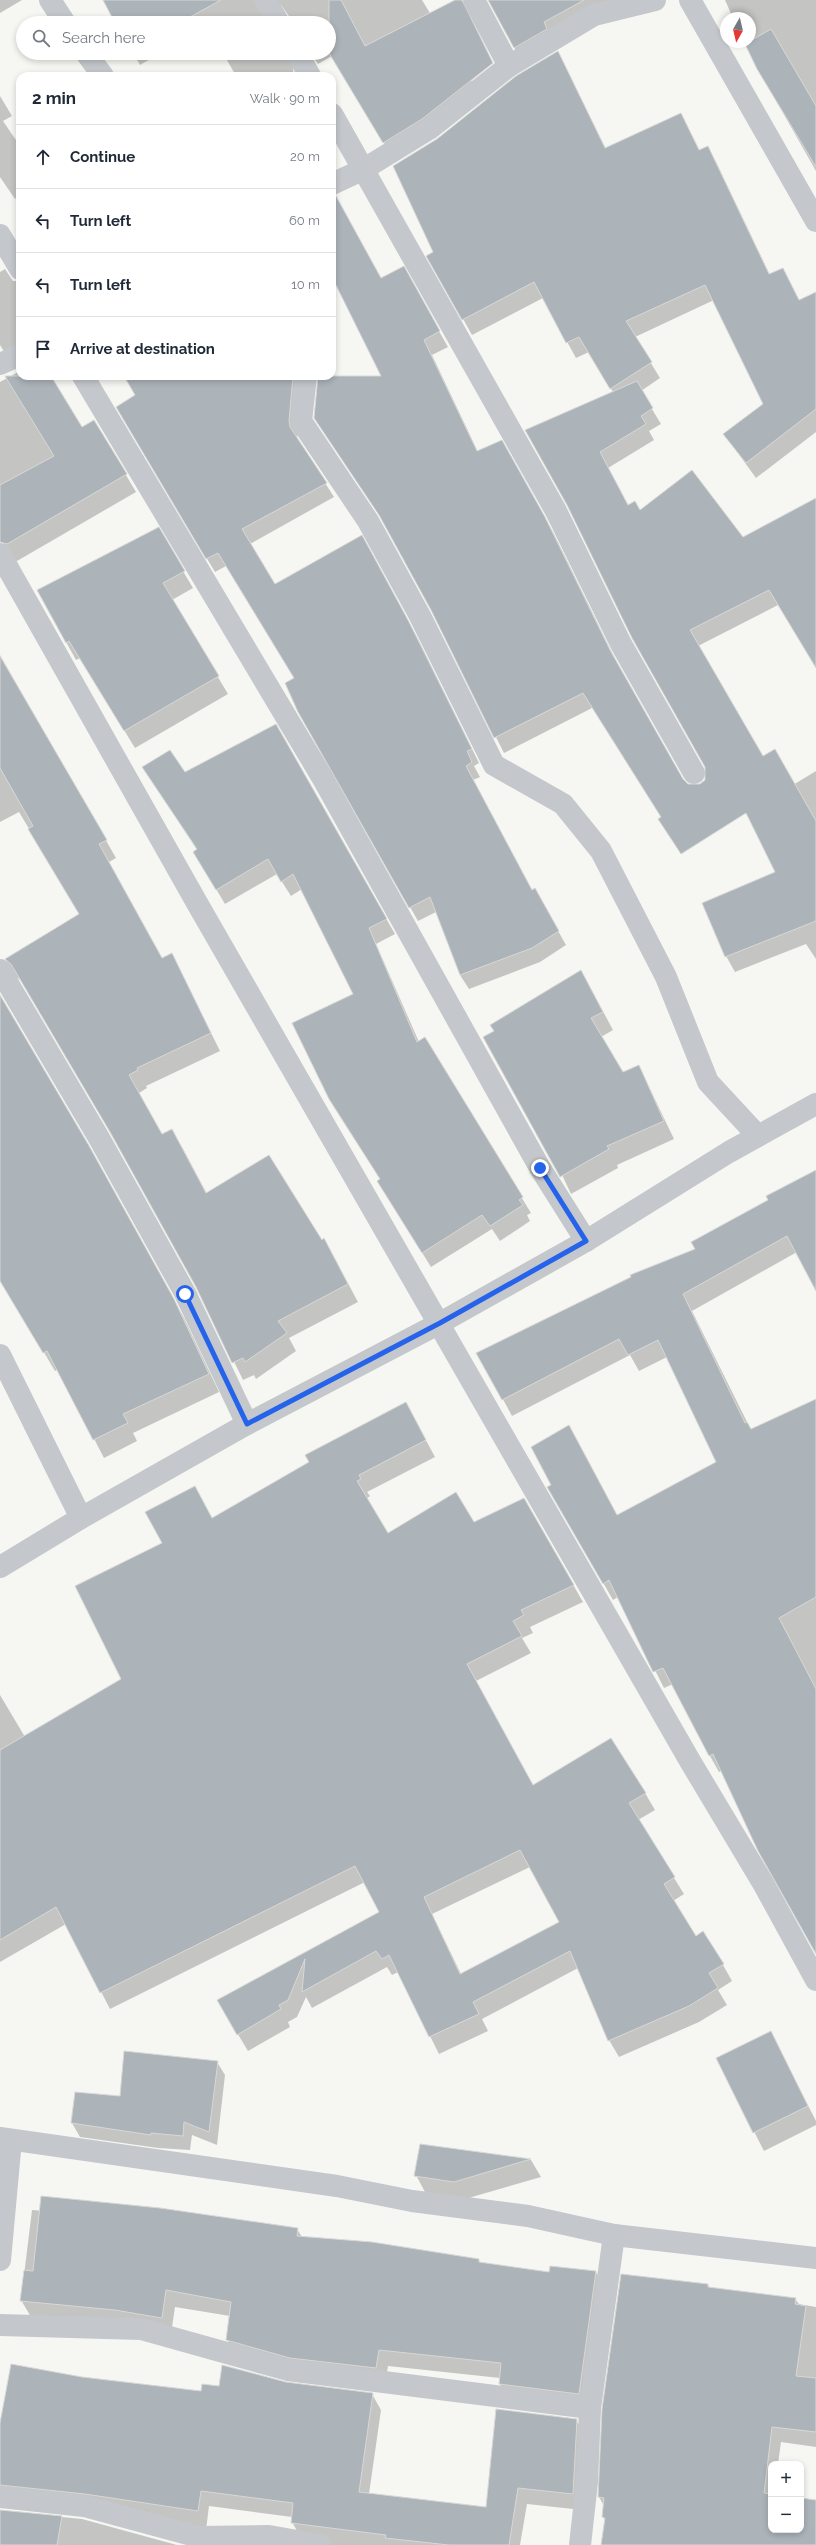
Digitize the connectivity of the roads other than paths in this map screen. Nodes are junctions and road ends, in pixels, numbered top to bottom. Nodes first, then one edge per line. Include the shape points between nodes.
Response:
1 (50, 0) edge
2 (265, 0) edge
3 (474, 0) edge
4 (655, 0) edge
5 (690, 0) edge
6 (60, 16) edge
7 (275, 16) edge
8 (91, 60) edge
9 (301, 60) edge
10 (509, 66) junction
11 (100, 72) edge
12 (308, 72) edge
13 (336, 121) edge
14 (364, 169) junction
15 (336, 182) edge
16 (816, 221) edge
17 (0, 235) edge
18 (16, 262) edge
19 (16, 357) edge
20 (0, 364) edge
21 (85, 380) edge
22 (306, 380) edge
23 (0, 554) edge
24 (694, 773) dead end
25 (0, 970) edge
26 (816, 1104) edge
27 (758, 1136) junction
28 (586, 1241) junction
29 (440, 1323) junction
30 (0, 1355) edge
31 (247, 1424) junction
32 (81, 1518) junction
33 (0, 1567) edge
34 (816, 1980) edge
35 (6, 2139) edge
36 (614, 2234) junction
37 (816, 2258) edge
38 (0, 2260) edge
39 (0, 2325) edge
40 (590, 2408) junction
41 (0, 2497) edge
42 (320, 2545) edge
43 (580, 2545) edge

1 - 6 street
2 - 7 street
3 - 10 street
4 - 10 street via 594,15
5 - 16 street
8 - 11 street
9 - 12 street
10 - 14 street via 429,129
13 - 14 street
14 - 15 street
14 - 24 street via 556,511 621,644
17 - 18 street
19 - 20 street
21 - 28 street via 322,777 540,1168
22 - 27 street via 301,421 371,528 420,616 494,764 563,804 601,851 666,977 708,1082
23 - 29 street via 193,896
25 - 31 street via 99,1138 185,1294
26 - 27 street
27 - 28 street
28 - 29 street
29 - 31 street
29 - 34 street via 690,1761 763,1883
30 - 32 street
31 - 32 street
32 - 33 street
35 - 36 street via 337,2186 412,2202 528,2216
35 - 38 street
36 - 37 street
36 - 40 street
39 - 40 street via 141,2329 288,2370
40 - 43 street via 587,2482
41 - 42 street via 84,2506 199,2536 269,2536

